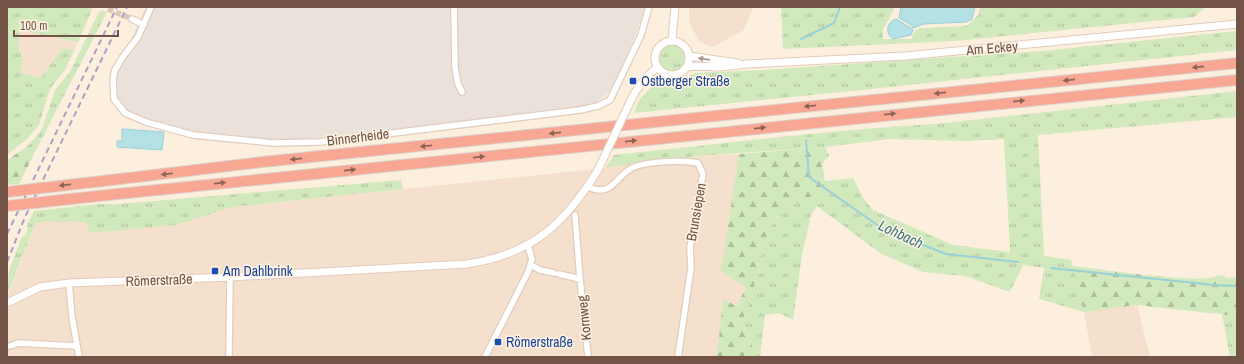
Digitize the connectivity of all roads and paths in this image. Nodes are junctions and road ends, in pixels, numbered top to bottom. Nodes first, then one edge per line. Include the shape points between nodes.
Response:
1 (151, 7) edge
2 (454, 7) edge
3 (649, 7) edge
4 (675, 7) edge
5 (132, 19) tunnel mouth
6 (1237, 24) edge
7 (144, 25) junction
8 (672, 40) junction
9 (689, 56) junction
10 (1237, 63) edge
11 (747, 64) junction
12 (657, 67) junction
13 (687, 67) junction
14 (1237, 80) edge
15 (462, 92) dead end
16 (588, 187) junction
17 (7, 192) edge
18 (7, 206) edge
19 (575, 215) dead end
20 (528, 246) junction
21 (531, 265) junction
22 (230, 277) junction
23 (580, 279) junction
24 (69, 283) junction
25 (7, 303) edge
26 (10, 346) dead end
27 (76, 346) junction
28 (78, 357) edge
29 (229, 357) edge
30 (485, 357) edge
31 (588, 357) edge
32 (678, 357) edge

1 - 7 street, Binnerheide
2 - 15 street via 455,68
3 - 7 street, Binnerheide via 641,35 610,100 598,106 320,142 274,143 193,134 146,122 125,113 114,99 113,79 122,58
4 - 8 street
5 - 7 street
6 - 11 street, Am Eckey via 905,56
8 - 9 street via 682,43
8 - 12 street via 660,44 656,49 654,55
11 -> 9 street, Am Eckey
9 - 13 street
10 -> 17 highway, bridge via 262,162
11 - 13 street, Am Eckey
12 - 13 street via 661,72 672,75
12 - 16 street, bridge via 640,85 631,100
18 -> 14 highway, bridge
16 - 20 street via 572,208
16 - 32 street, Brunsiepen via 601,190 612,187 626,172 636,166 685,161 698,163 703,174 690,248 691,268
19 - 23 street, Kornweg
20 - 21 street
20 - 22 street, Römerstraße via 493,259 467,264
21 - 23 street, Kornweg via 540,270
21 - 30 street
22 - 24 street, Römerstraße
22 - 29 street
23 - 31 street, Kornweg
24 - 25 street, Römerstraße via 40,287
24 - 27 street
26 - 27 street via 18,343
27 - 28 street

